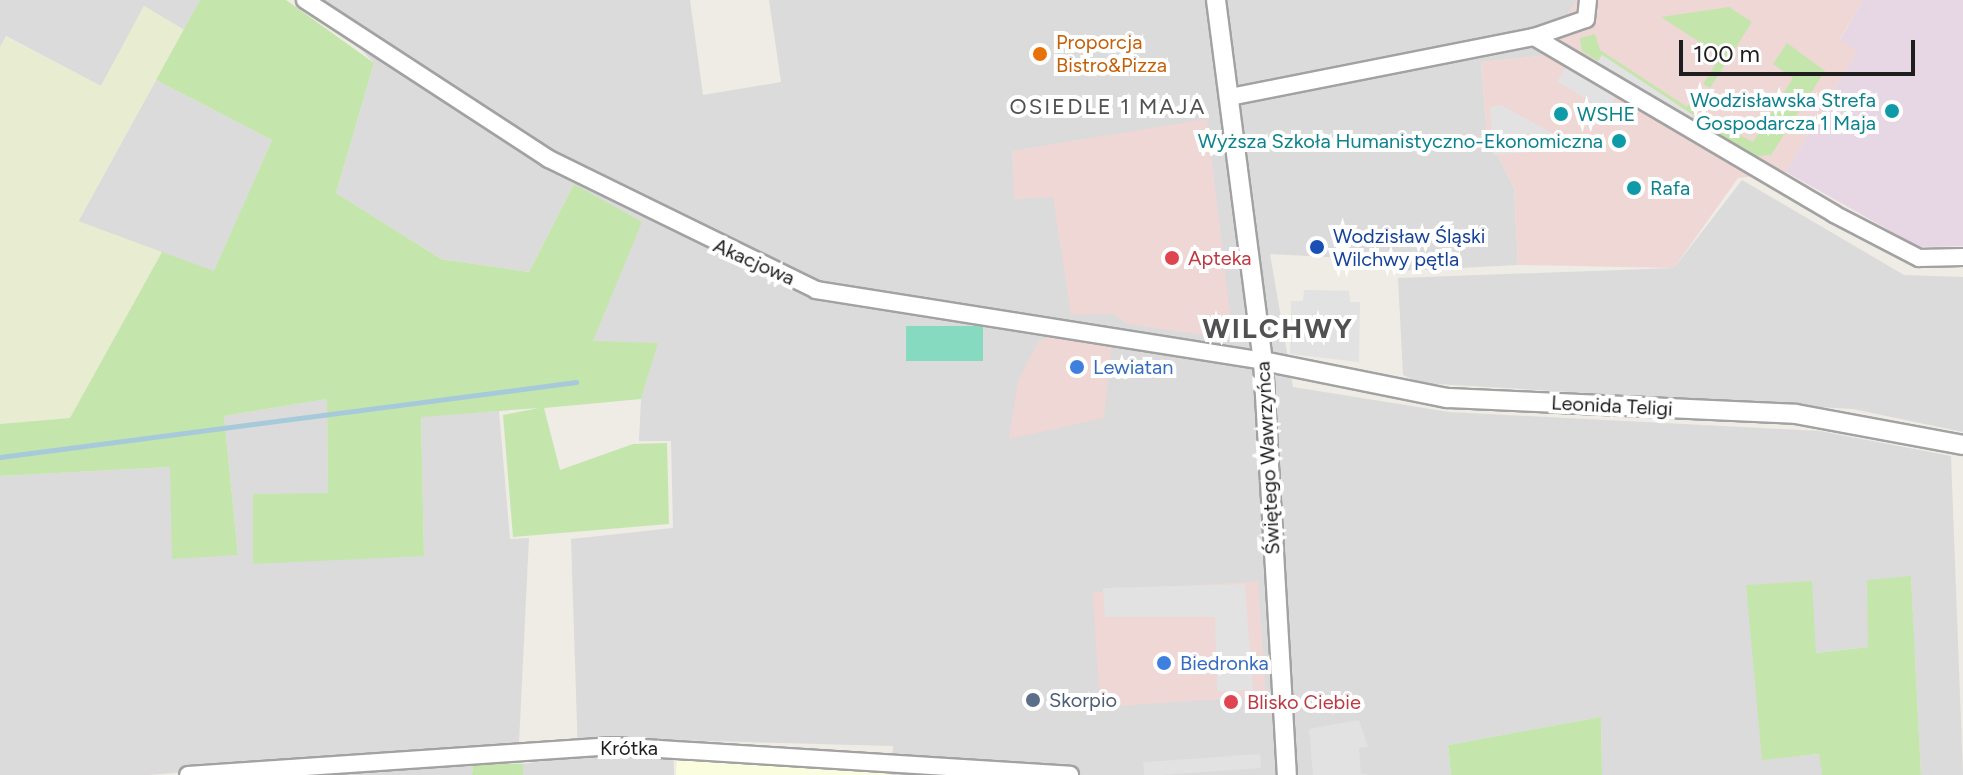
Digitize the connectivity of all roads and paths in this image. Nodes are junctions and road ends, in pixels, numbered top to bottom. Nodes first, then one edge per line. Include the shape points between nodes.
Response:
1 (305, 0) edge
2 (1216, 0) edge
3 (1588, 0) edge
4 (1534, 37) junction
5 (1230, 97) junction
6 (1963, 257) edge
7 (1263, 361) junction
8 (1963, 445) edge
9 (188, 775) edge
10 (1070, 775) edge
11 (1287, 775) edge

1 - 7 street, Akacjowa via 549,159 816,290
2 - 5 street, Świętego Wawrzyńca
3 - 4 street via 1586,19
4 - 5 street
4 - 6 street via 1862,229 1919,258
5 - 7 street, Świętego Wawrzyńca
7 - 8 street, Leonida Teligi via 1447,398 1796,414
7 - 11 street, Świętego Wawrzyńca
9 - 10 street, Krótka via 613,746

